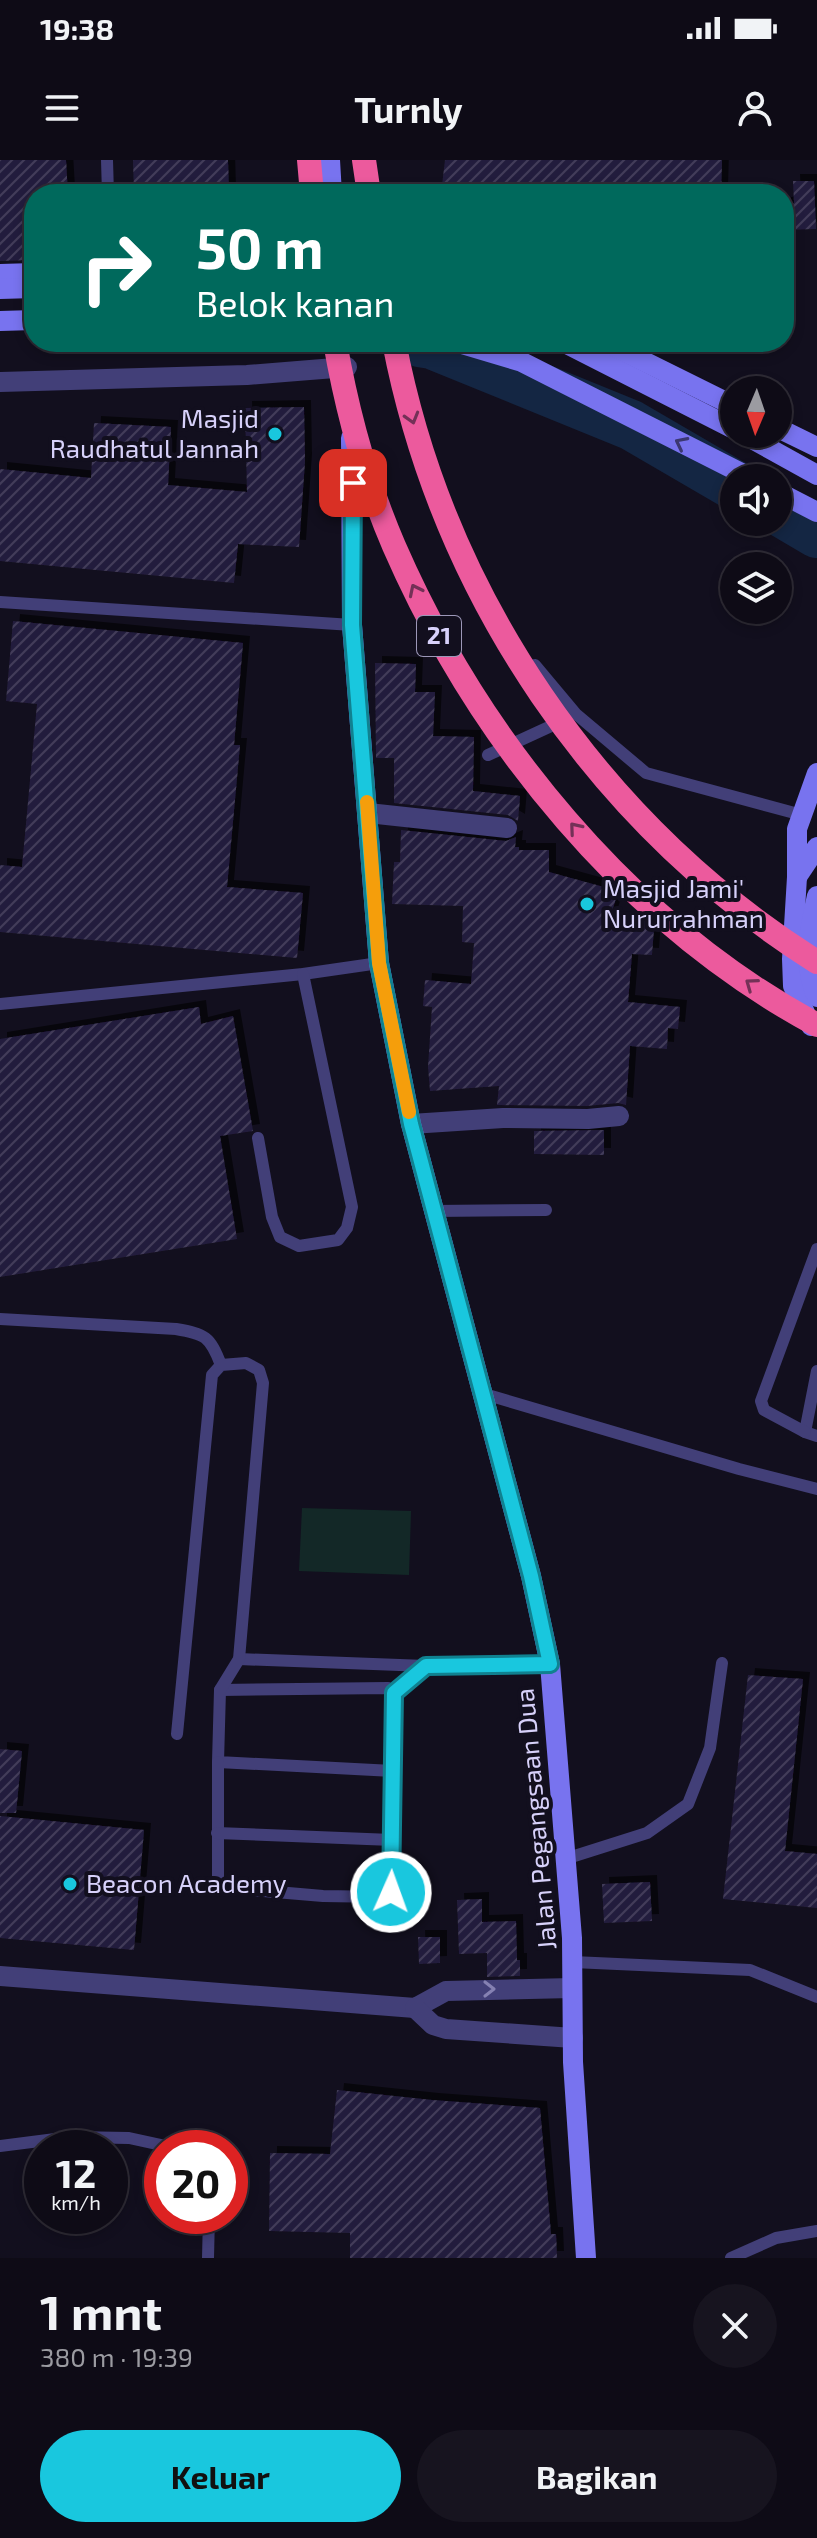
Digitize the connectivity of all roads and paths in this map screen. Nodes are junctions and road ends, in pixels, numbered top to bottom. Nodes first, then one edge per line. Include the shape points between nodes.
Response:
1 (107, 160) edge
2 (309, 160) edge
3 (330, 160) edge
4 (364, 160) edge
5 (108, 184) edge
6 (311, 184) edge
7 (331, 184) edge
8 (368, 184) edge
9 (24, 273) edge
10 (0, 274) edge
11 (24, 288) edge
12 (0, 289) edge
13 (24, 320) edge
14 (0, 321) edge
15 (343, 352) edge
16 (397, 352) edge
17 (488, 352) edge
18 (583, 352) edge
19 (625, 352) edge
20 (0, 382) edge
21 (720, 399) edge
22 (720, 422) edge
23 (792, 435) edge
24 (817, 447) edge
25 (768, 448) edge
26 (723, 464) edge
27 (817, 475) edge
28 (792, 499) edge
29 (817, 512) edge
30 (0, 602) edge
31 (352, 625) junction
32 (530, 658) dead end
33 (576, 714) junction
34 (488, 755) dead end
35 (817, 773) edge
36 (368, 813) junction
37 (802, 815) junction
38 (507, 828) dead end
39 (817, 847) edge
40 (797, 877) junction
41 (817, 896) edge
42 (792, 959) junction
43 (817, 960) edge
44 (379, 963) junction
45 (303, 974) junction
46 (817, 997) edge
47 (0, 1004) edge
48 (817, 1025) edge
49 (817, 1034) edge
50 (619, 1116) dead end
51 (411, 1124) junction
52 (258, 1138) dead end
53 (546, 1210) dead end
54 (433, 1211) junction
55 (817, 1249) edge
56 (0, 1319) edge
57 (221, 1365) junction
58 (817, 1371) edge
59 (481, 1393) junction
60 (811, 1434) edge
61 (817, 1489) edge
62 (239, 1659) junction
63 (722, 1663) dead end
64 (550, 1664) junction
65 (426, 1666) junction
66 (220, 1690) junction
67 (394, 1693) junction
68 (177, 1734) dead end
69 (218, 1762) junction
70 (393, 1771) junction
71 (217, 1833) junction
72 (392, 1840) junction
73 (565, 1859) junction
74 (573, 1962) junction
75 (0, 1976) edge
76 (572, 1988) junction
77 (817, 1997) edge
78 (415, 2008) junction
79 (573, 2038) junction
80 (144, 2141) edge
81 (0, 2146) edge
82 (817, 2231) edge
83 (209, 2234) edge
84 (208, 2258) edge
85 (586, 2258) edge
86 (731, 2258) edge

1 - 5 lane
2 - 6 highway
3 - 7 main road
4 - 8 highway
9 - 10 main road
11 - 12 main road
13 - 14 main road
15 - 20 street via 247,375
15 - 31 main road, Jalan Pegangsaan Dua via 353,483
48 -> 15 highway, 21, bridge via 718,961 628,885 568,820 489,719 436,632 393,544 355,434
16 -> 43 highway, 21, bridge via 446,519 504,639 539,693 663,839 755,918
26 -> 17 main road via 522,362
18 - 22 main road
19 - 21 main road
23 - 24 main road
25 - 27 main road
28 - 29 main road
30 - 31 lane
31 - 36 main road, Jalan Pegangsaan Dua
32 - 33 lane
33 - 34 lane
33 - 37 lane via 646,773
35 - 37 main road
36 - 38 street
36 - 44 main road, Jalan Pegangsaan Dua
37 - 40 main road
39 - 40 main road
40 - 42 main road
41 - 46 main road, bridge via 807,956
42 - 43 main road
42 - 49 main road via 793,986
44 - 45 lane
44 - 51 main road, Jalan Pegangsaan Dua
45 - 47 lane
45 - 52 lane via 352,1207 338,1240 299,1246 280,1237
50 - 51 street
51 - 54 main road, Jalan Pegangsaan Dua
53 - 54 lane
54 - 59 main road, Jalan Pegangsaan Dua
55 - 60 lane via 761,1401 764,1410
56 - 57 lane via 201,1334 213,1344
57 - 62 lane via 255,1366 263,1383
57 - 68 lane via 211,1381
58 - 60 lane
59 - 61 lane
59 - 64 main road, Jalan Pegangsaan Dua
62 - 65 lane
62 - 66 lane
63 - 73 lane via 710,1748 688,1804 647,1833
64 - 65 lane
64 - 73 main road, Jalan Pegangsaan Dua
65 - 67 lane
66 - 67 lane via 388,1688
66 - 69 lane
67 - 70 lane
69 - 70 lane
69 - 71 lane
70 - 72 lane
71 - 72 lane
71 - 72 lane via 217,1880 223,1887 366,1898 391,1892
73 - 74 main road, Jalan Pegangsaan Dua
74 - 76 main road, Jalan Pegangsaan Dua
74 - 77 lane via 750,1970
75 - 78 street
78 -> 76 street via 446,1991
76 - 79 main road, Jalan Pegangsaan Dua
78 - 79 street via 446,2029
79 - 85 main road, Jalan Pegangsaan Dua
80 - 81 lane via 71,2137
82 - 86 lane via 776,2238
83 - 84 lane

